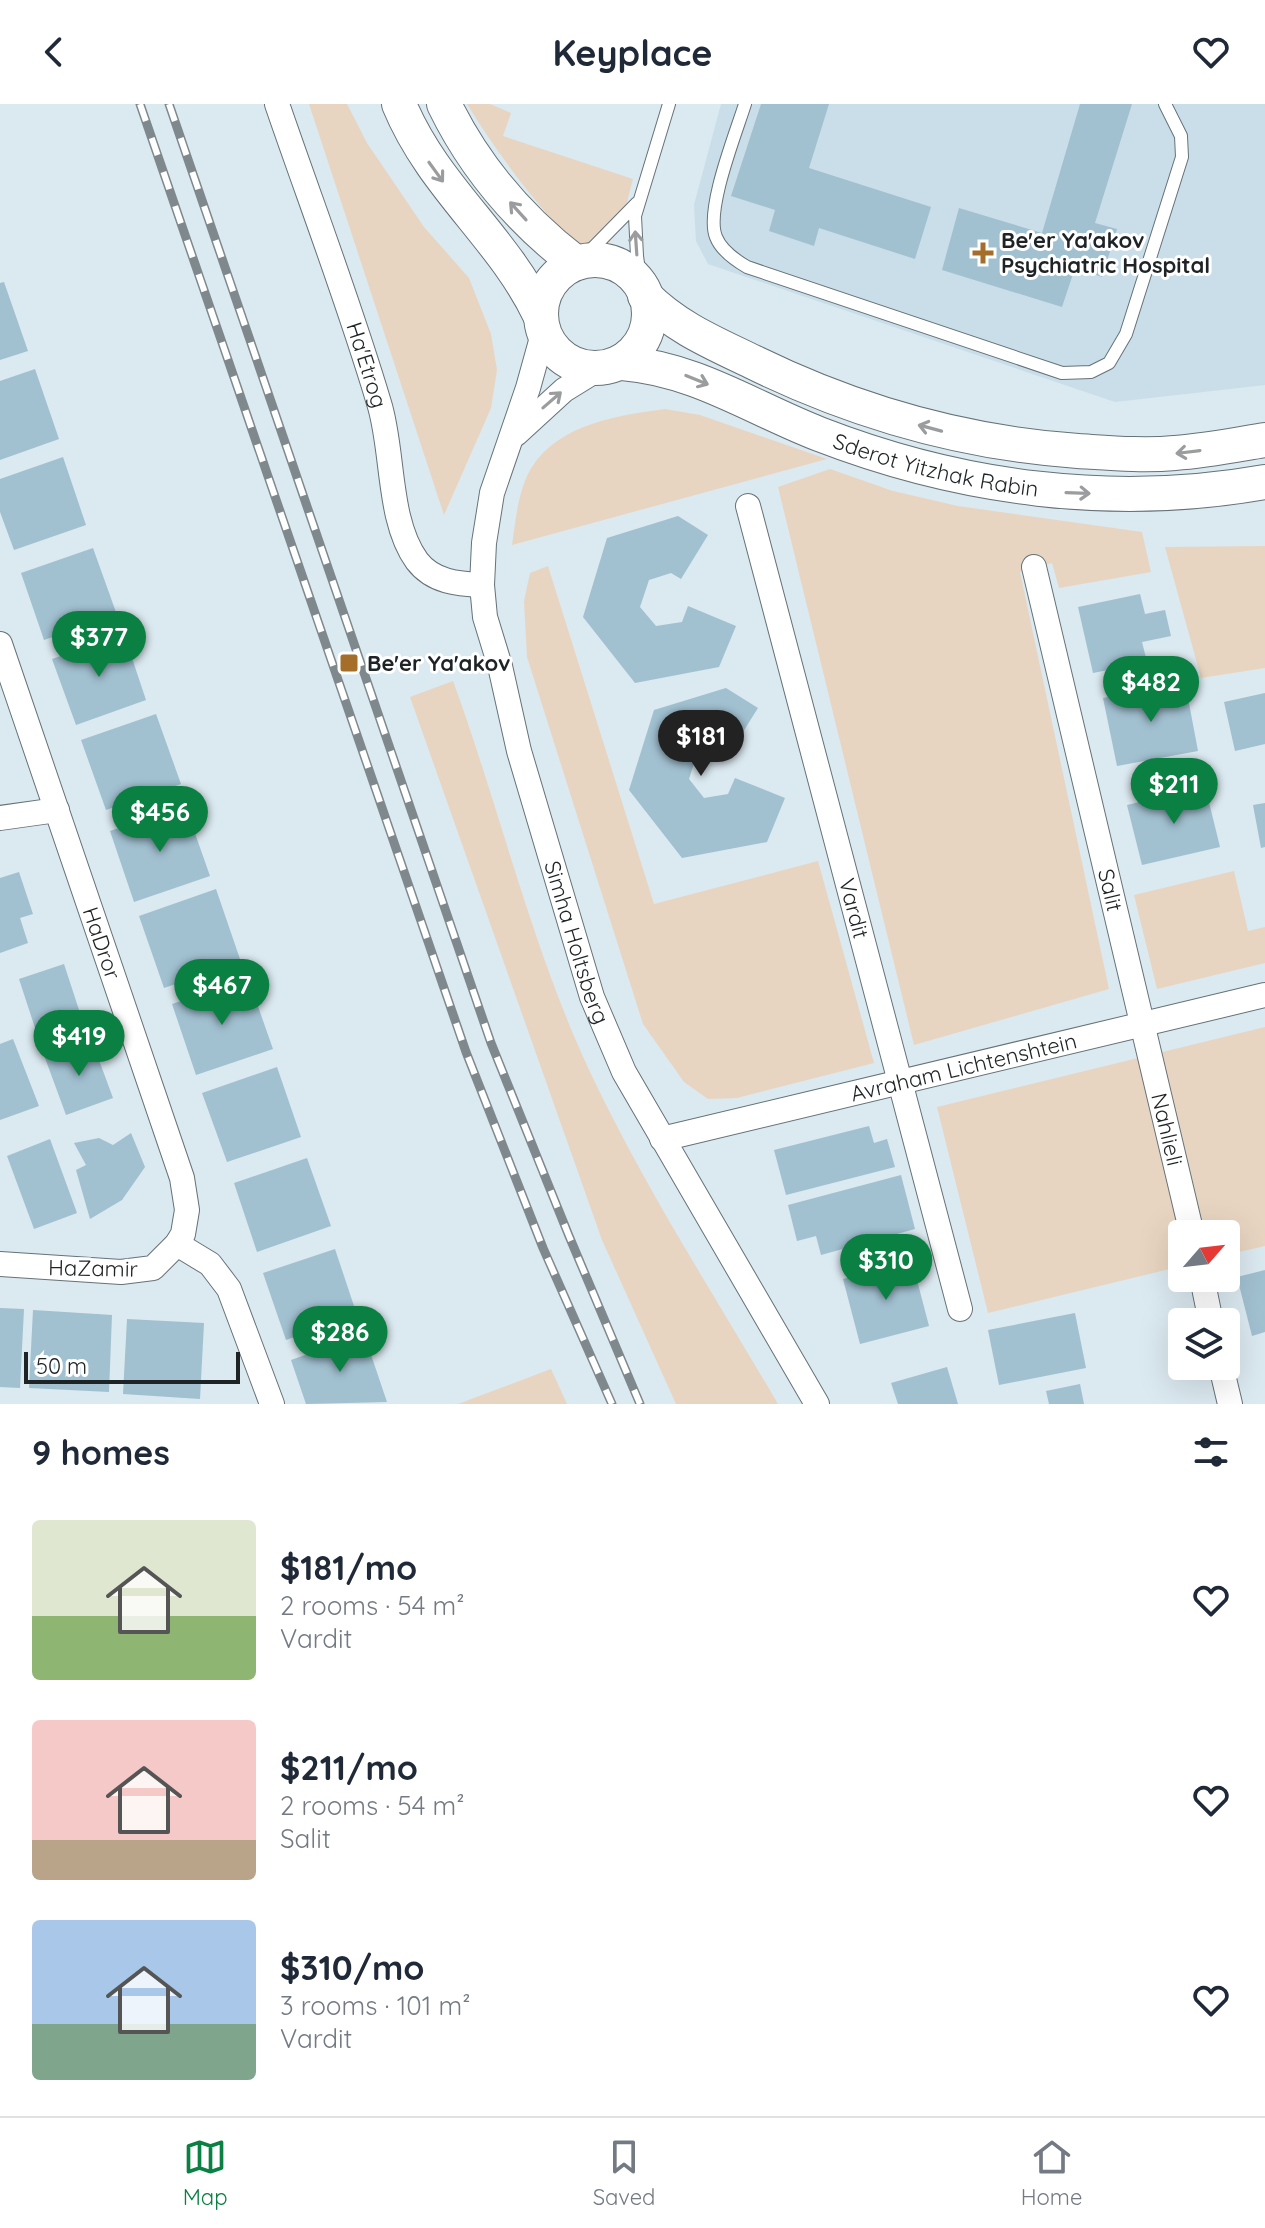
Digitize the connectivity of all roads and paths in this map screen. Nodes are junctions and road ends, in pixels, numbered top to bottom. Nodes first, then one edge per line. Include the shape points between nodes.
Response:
1 (277, 104) edge
2 (399, 104) edge
3 (444, 104) edge
4 (669, 104) edge
5 (745, 104) edge
6 (1165, 104) edge
7 (639, 201) junction
8 (578, 262) junction
9 (643, 291) junction
10 (542, 325) junction
11 (610, 366) junction
12 (512, 439) junction
13 (1265, 440) edge
14 (1265, 482) edge
15 (748, 506) dead end
16 (1034, 567) dead end
17 (482, 585) junction
18 (0, 644) edge
19 (57, 810) junction
20 (0, 818) edge
21 (1265, 995) edge
22 (1143, 1024) junction
23 (900, 1083) junction
24 (662, 1139) junction
25 (1189, 1220) edge
26 (177, 1244) junction
27 (0, 1264) edge
28 (960, 1309) dead end
29 (1224, 1380) edge
30 (272, 1404) edge
31 (817, 1404) edge
32 (1230, 1404) edge

1 - 17 street, Ha'Etrog via 380,406 408,546 440,579
2 -> 10 main road via 429,162 509,262
8 -> 3 main road via 528,223 490,180
4 - 7 lane
5 - 6 lane via 713,208 716,237 732,258 1062,373 1091,372 1109,363 1126,334 1182,157 1181,136
7 - 8 lane
9 -> 7 lane via 635,234
8 - 9 main road via 615,263
8 - 10 main road via 552,280 543,297
9 - 11 main road via 649,319 645,336 636,351
13 -> 9 main road, Sderot Yitzhak Rabin via 1131,454 1017,446 953,434 876,414 789,379 672,321
10 - 11 main road via 553,350 567,362 585,369
10 - 12 street, Simha Holtsberg
12 -> 11 street, Simha Holtsberg via 564,390
11 -> 14 main road, Sderot Yitzhak Rabin via 650,365 674,371 866,453 979,481 1067,493 1142,494
12 - 17 street, Simha Holtsberg via 486,521
15 - 23 street, Vardit
16 - 22 street, Salit
17 - 24 street, Simha Holtsberg via 485,617 519,751 592,997 624,1072
18 - 19 street, HaDror
19 - 20 street
19 - 26 street, HaDror via 182,1178 187,1210
21 - 22 street, Avraham Lichtenshtein
22 - 23 street, Avraham Lichtenshtein
22 - 25 street, Nahlieli
23 - 24 street, Avraham Lichtenshtein
23 - 28 street, Vardit
24 - 31 street, Simha Holtsberg
26 - 27 street, HaZamir via 153,1268 121,1272
26 - 30 street via 210,1264 229,1289
29 - 32 street

